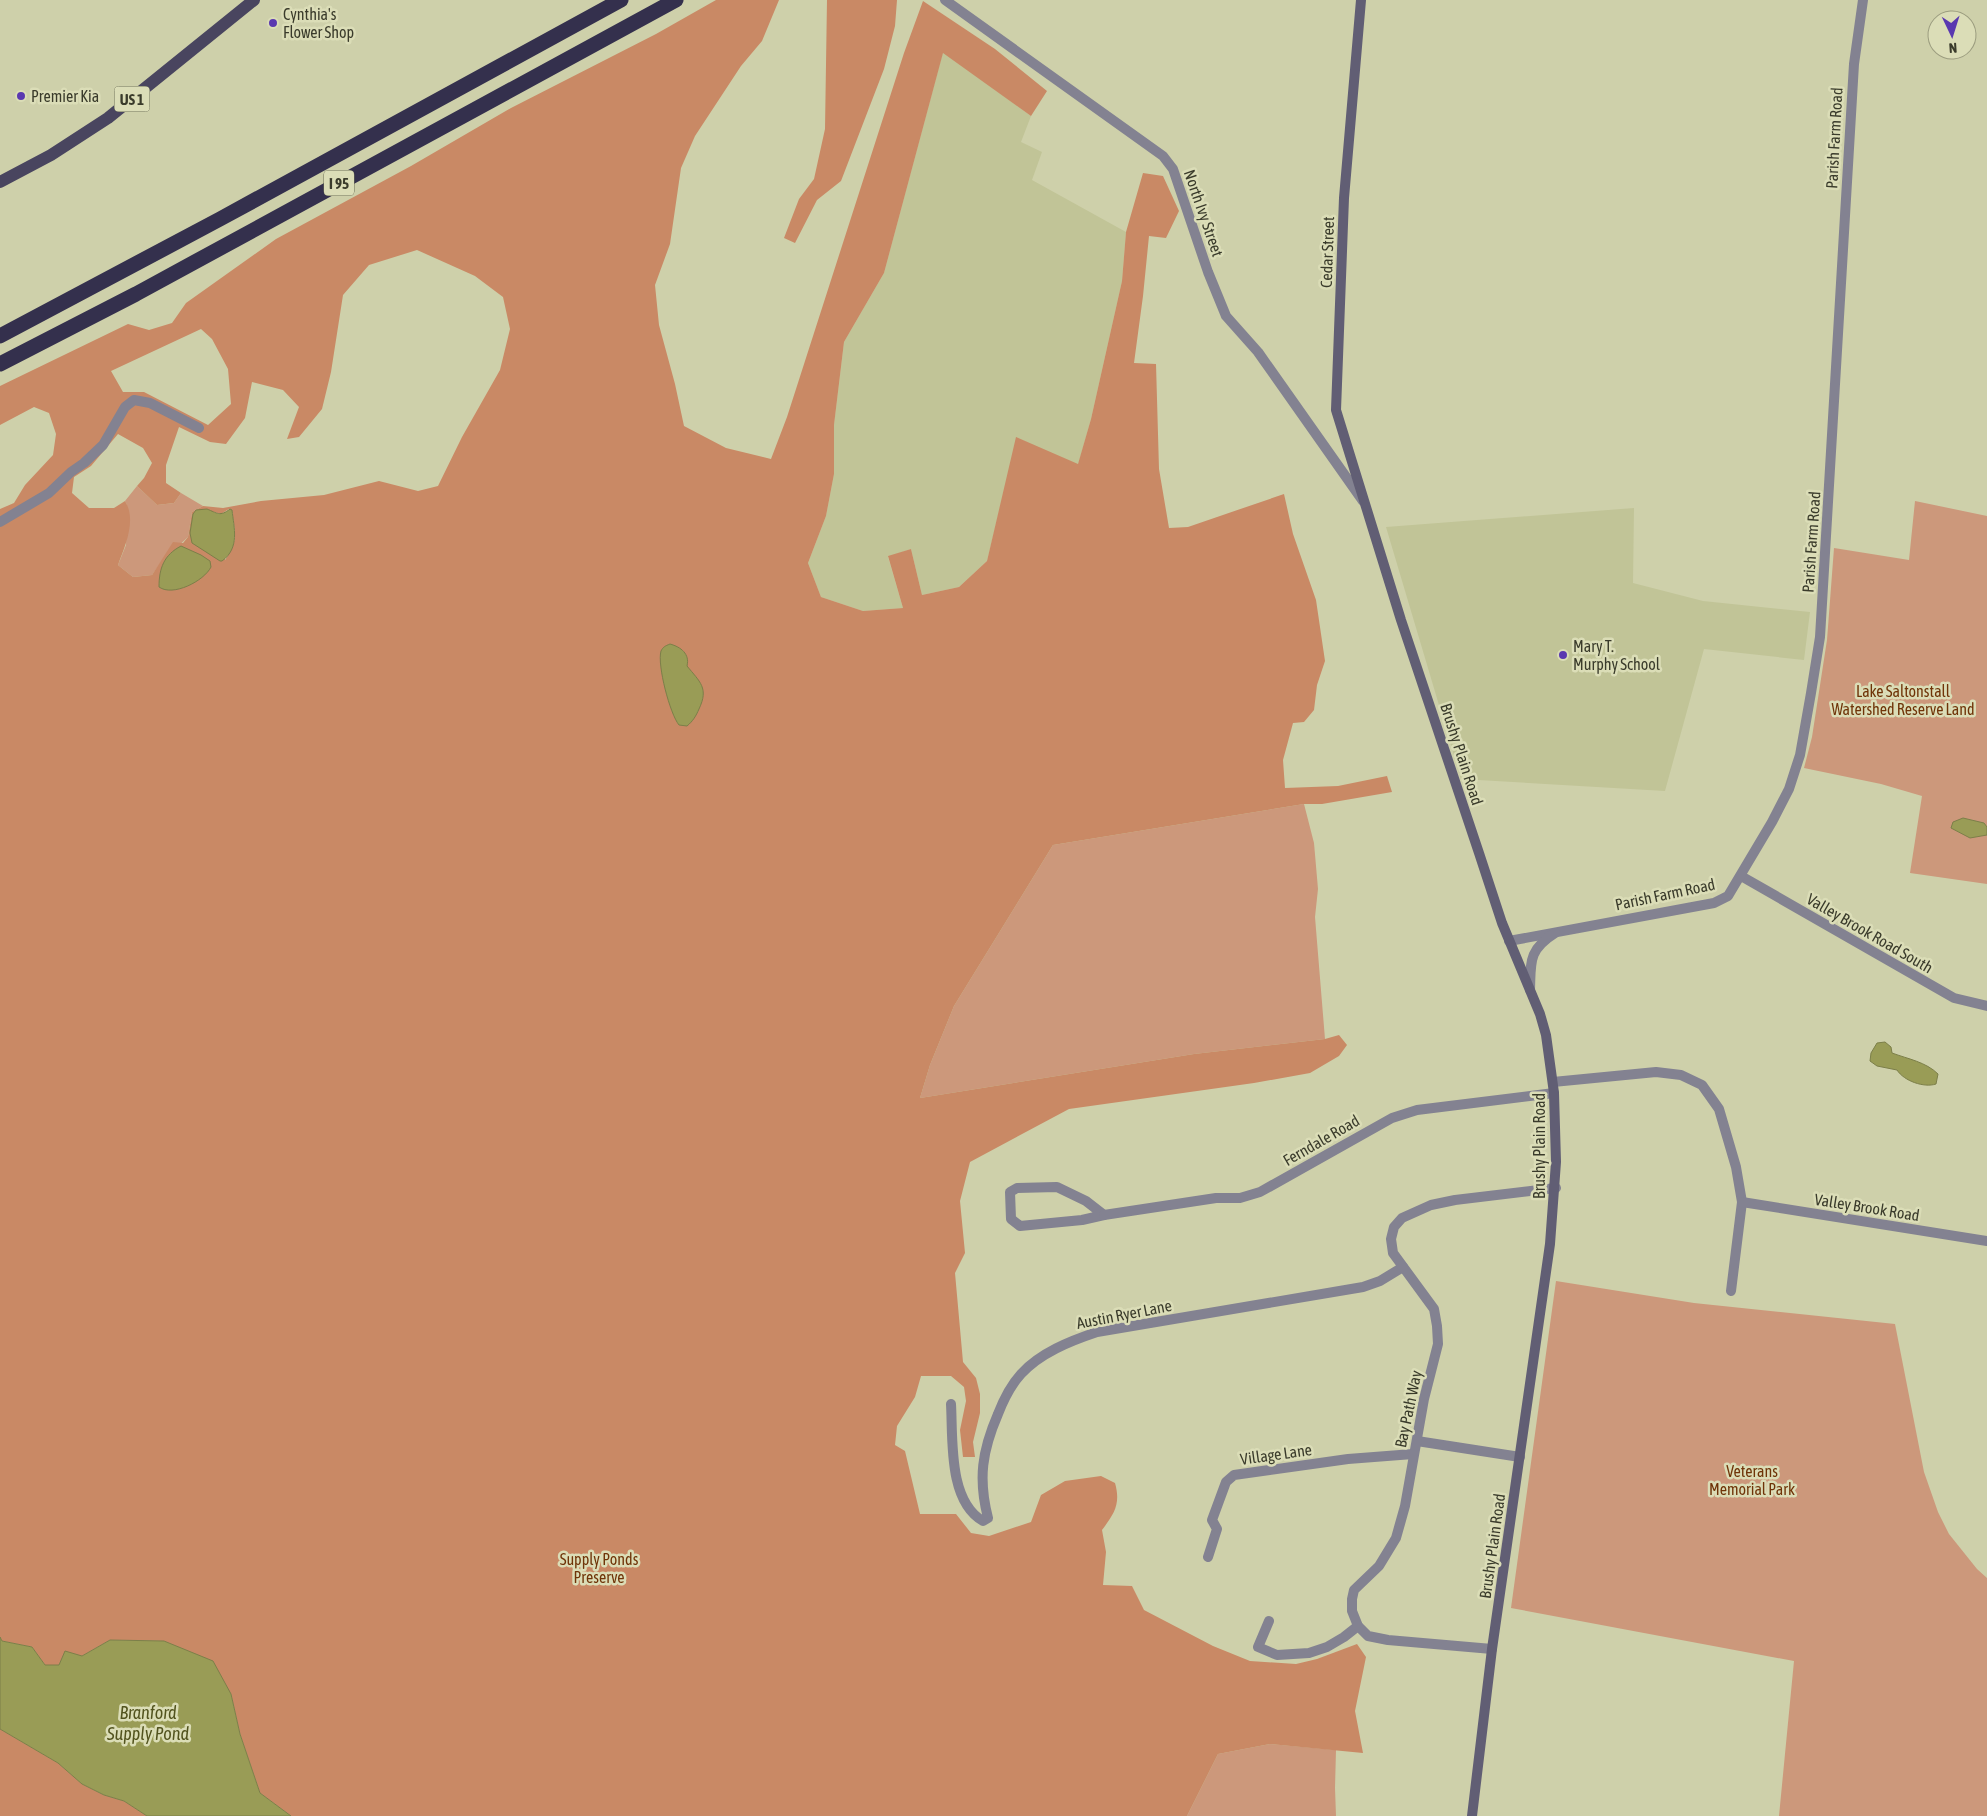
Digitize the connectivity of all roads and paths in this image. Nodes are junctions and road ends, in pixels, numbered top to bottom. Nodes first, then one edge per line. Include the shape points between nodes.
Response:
1 (254, 0) edge
2 (622, 0) edge
3 (676, 0) edge
4 (945, 0) edge
5 (1361, 0) edge
6 (1864, 0) edge
7 (0, 182) edge
8 (0, 336) edge
9 (0, 364) edge
10 (199, 428) dead end
11 (1364, 502) junction
12 (0, 522) edge
13 (1741, 876) junction
14 (1560, 930) junction
15 (1509, 940) junction
16 (1530, 991) junction
17 (1987, 1006) edge
18 (1553, 1082) junction
19 (1554, 1093) junction
20 (1556, 1188) junction
21 (1742, 1202) junction
22 (1104, 1215) junction
23 (1987, 1241) edge
24 (1403, 1267) junction
25 (1731, 1291) dead end
26 (951, 1404) dead end
27 (1416, 1441) junction
28 (1413, 1454) junction
29 (1520, 1457) junction
30 (1208, 1557) dead end
31 (1268, 1621) dead end
32 (1358, 1626) junction
33 (1492, 1649) junction
34 (1472, 1816) edge

1 - 7 main road, US 1 via 108,118 58,151
2 - 8 highway, I 95
3 - 9 highway, I 95
4 - 11 street, North Ivy Street via 1164,156 1173,169 1226,316 1258,352
5 - 11 main road, Cedar Street via 1344,198 1336,410
6 - 13 street, Parish Farm Road via 1854,64 1820,637 1800,755 1789,790
10 - 12 street via 150,403 134,400 125,407 102,445 84,463 49,493
11 - 15 main road, Brushy Plain Road
13 - 14 street, Parish Farm Road via 1728,896 1714,903
13 - 17 street, Valley Brook Road South via 1954,998
14 - 15 street, Parish Farm Road
14 - 16 street, Parish Farm Road via 1531,956
15 - 16 main road, Brushy Plain Road
16 - 18 main road, Brushy Plain Road via 1546,1035
18 - 19 main road, Brushy Plain Road
18 - 21 street via 1656,1072 1681,1075 1702,1085 1719,1108
19 - 20 main road, Brushy Plain Road
19 - 22 street, Ferndale Road via 1417,1110 1392,1118 1260,1192 1240,1198 1216,1198
20 - 24 street, Bay Path Way via 1455,1200 1412,1212 1394,1227 1391,1240 1393,1252
20 - 29 main road, Brushy Plain Road
21 - 23 street, Valley Brook Road
21 - 25 street
22 - 22 street, Ferndale Road via 1020,1226 1011,1219 1010,1192 1017,1188 1056,1187 1086,1201
24 - 26 street, Austin Ryer Lane via 1363,1287 1097,1332 1069,1341 1050,1352 1020,1374 990,1433 982,1472 988,1518 983,1521 974,1516 959,1491
24 - 27 street, Bay Path Way via 1427,1296 1438,1326 1438,1344
27 - 28 street, Bay Path Way
27 - 29 street
28 - 30 street, Village Lane via 1348,1459 1234,1475 1226,1482 1212,1520 1217,1529
28 - 32 street, Bay Path Way via 1396,1538 1379,1566 1354,1590 1352,1610
29 - 33 main road, Brushy Plain Road
31 - 32 street via 1258,1647 1277,1655 1327,1647
32 - 33 street via 1368,1636 1388,1640
33 - 34 main road, Brushy Plain Road

